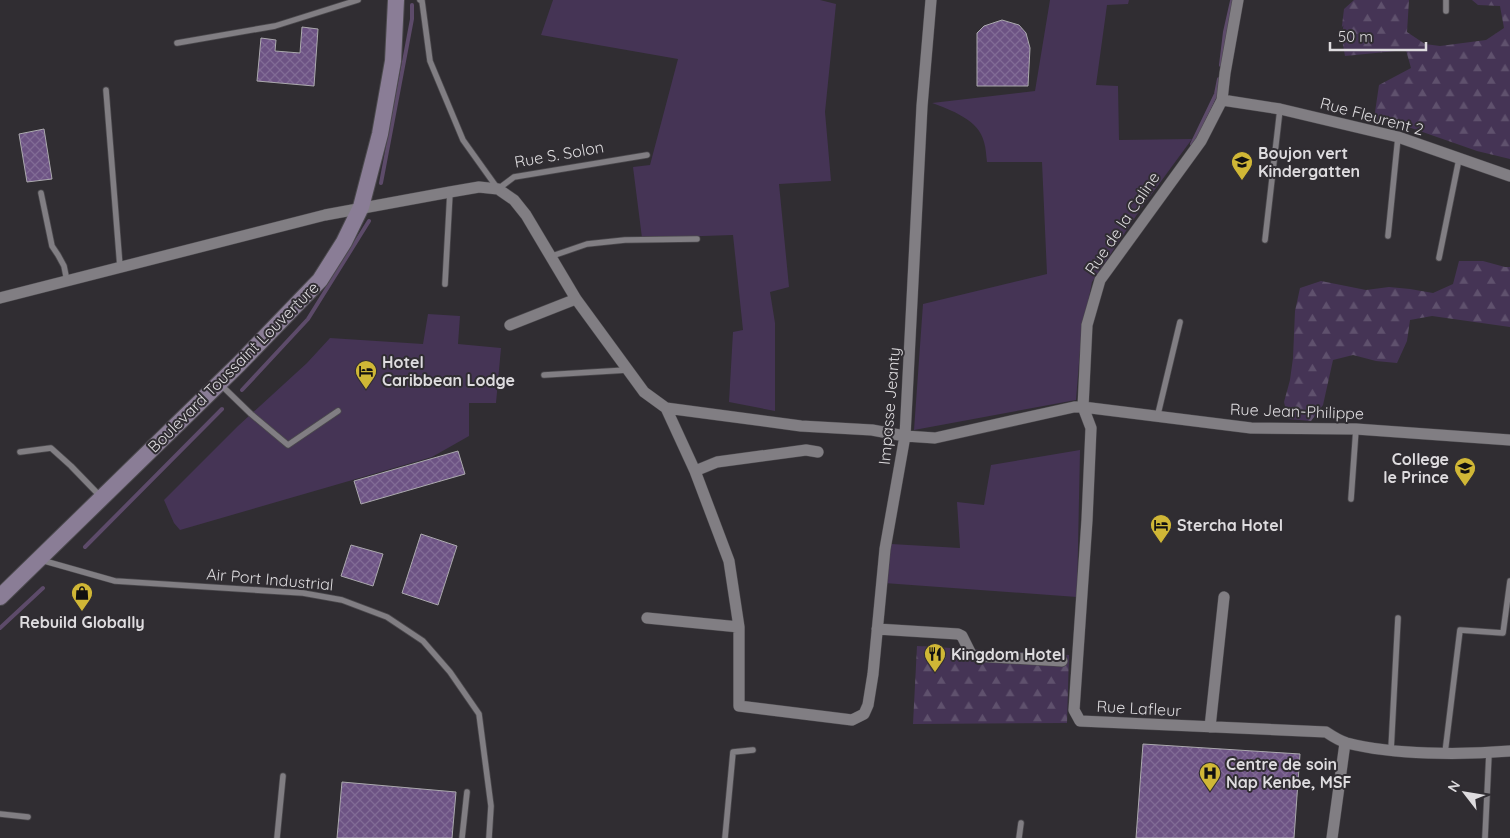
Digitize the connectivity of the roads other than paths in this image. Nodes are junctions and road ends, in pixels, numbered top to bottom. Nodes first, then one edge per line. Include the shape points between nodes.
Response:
1 (358, 0) edge
2 (396, 0) edge
3 (420, 0) edge
4 (931, 0) edge
5 (1238, 0) edge
6 (1446, 0) edge
7 (1446, 12) dead end
8 (177, 43) dead end
9 (106, 90) dead end
10 (1222, 100) junction
11 (1280, 109) junction
12 (1398, 137) junction
13 (647, 155) dead end
14 (1459, 159) junction
15 (1510, 176) edge
16 (498, 189) junction
17 (450, 192) junction
18 (41, 193) dead end
19 (361, 207) junction
20 (1388, 236) dead end
21 (697, 239) dead end
22 (1265, 240) dead end
23 (552, 256) junction
24 (1438, 258) dead end
25 (120, 268) junction
26 (67, 281) junction
27 (445, 284) dead end
28 (0, 298) edge
29 (576, 299) junction
30 (1180, 322) dead end
31 (510, 325) dead end
32 (628, 370) junction
33 (544, 376) dead end
34 (220, 383) junction
35 (1083, 407) junction
36 (666, 408) junction
37 (338, 411) dead end
38 (1157, 418) junction
39 (1356, 430) junction
40 (905, 436) junction
41 (1510, 440) edge
42 (20, 452) dead end
43 (818, 452) dead end
44 (695, 470) junction
45 (102, 498) junction
46 (1351, 499) dead end
47 (40, 559) junction
48 (1510, 581) edge
49 (1224, 597) dead end
50 (0, 598) edge
51 (647, 618) dead end
52 (1398, 618) dead end
53 (739, 627) junction
54 (877, 629) junction
55 (1062, 661) dead end
56 (1210, 728) junction
57 (1345, 743) junction
58 (753, 750) dead end
59 (1390, 750) junction
60 (1510, 751) edge
61 (1445, 753) junction
62 (1489, 753) junction
63 (283, 776) dead end
64 (467, 792) dead end
65 (0, 814) edge
66 (28, 817) dead end
67 (1021, 824) dead end
68 (277, 838) edge
69 (462, 838) edge
70 (489, 838) edge
71 (725, 838) edge
72 (1019, 838) edge
73 (1332, 838) edge
74 (1485, 838) edge

1 - 8 lane via 275,26
2 - 19 main road, Boulevard Toussaint Louverture via 393,61 380,134
3 - 16 lane via 430,61 463,140
4 - 40 street, Impasse Jeanty via 922,106
5 - 10 street
6 - 7 lane
9 - 25 lane
10 - 11 street, Rue Fleurent 2
10 - 35 street, Rue de la Caline via 1200,141 1100,280 1087,325
11 - 12 street, Rue Fleurent 2
11 - 22 lane
12 - 14 street, Rue Fleurent 2
12 - 20 lane
13 - 16 lane, Rue S. Solon via 514,177
14 - 15 street, Rue Fleurent 2
14 - 24 lane
16 - 17 street via 479,187
16 - 23 street via 514,200
17 - 19 street
17 - 27 lane
18 - 26 lane via 52,246 64,266
19 - 25 street
19 - 34 main road, Boulevard Toussaint Louverture via 320,280
21 - 23 lane via 587,244
23 - 29 street
25 - 26 street
26 - 28 street
29 - 31 street
29 - 32 street
30 - 38 lane
32 - 33 lane
32 - 36 street via 644,392
34 - 37 lane via 250,414 288,445
34 - 45 main road, Boulevard Toussaint Louverture
35 - 38 street, Rue Jean-Philippe
35 - 40 street, Rue Jean-Philippe via 935,438
35 - 56 street, Rue Lafleur via 1091,428 1074,710 1080,721
36 - 40 street, Rue Jean-Philippe
36 - 44 street
38 - 39 street, Rue Jean-Philippe via 1251,428
39 - 41 street, Rue Jean-Philippe
39 - 46 lane
40 - 54 street, Impasse Jeanty via 884,549
42 - 45 lane via 51,448
43 - 44 street via 806,450 717,462
44 - 53 street via 728,561
45 - 47 main road, Boulevard Toussaint Louverture
47 - 50 main road, Boulevard Toussaint Louverture
47 - 70 lane, Air Port Industrial via 115,581 303,593 342,600 387,618 423,641 450,672 479,714 491,806
48 - 61 lane via 1503,633 1460,630
49 - 56 street
51 - 53 street
52 - 59 lane
53 - 54 street, Impasse Jeanty via 738,706 852,720 864,714 868,705
54 - 55 street via 958,634 971,654 976,656
56 - 57 street, Rue Lafleur via 1326,732
57 - 59 street, Rue Lafleur
57 - 73 street
58 - 71 lane via 733,752
59 - 61 street, Rue Lafleur
60 - 62 street, Rue Lafleur
61 - 62 street, Rue Lafleur
62 - 74 lane
63 - 68 lane
64 - 69 lane
65 - 66 lane
67 - 72 lane

